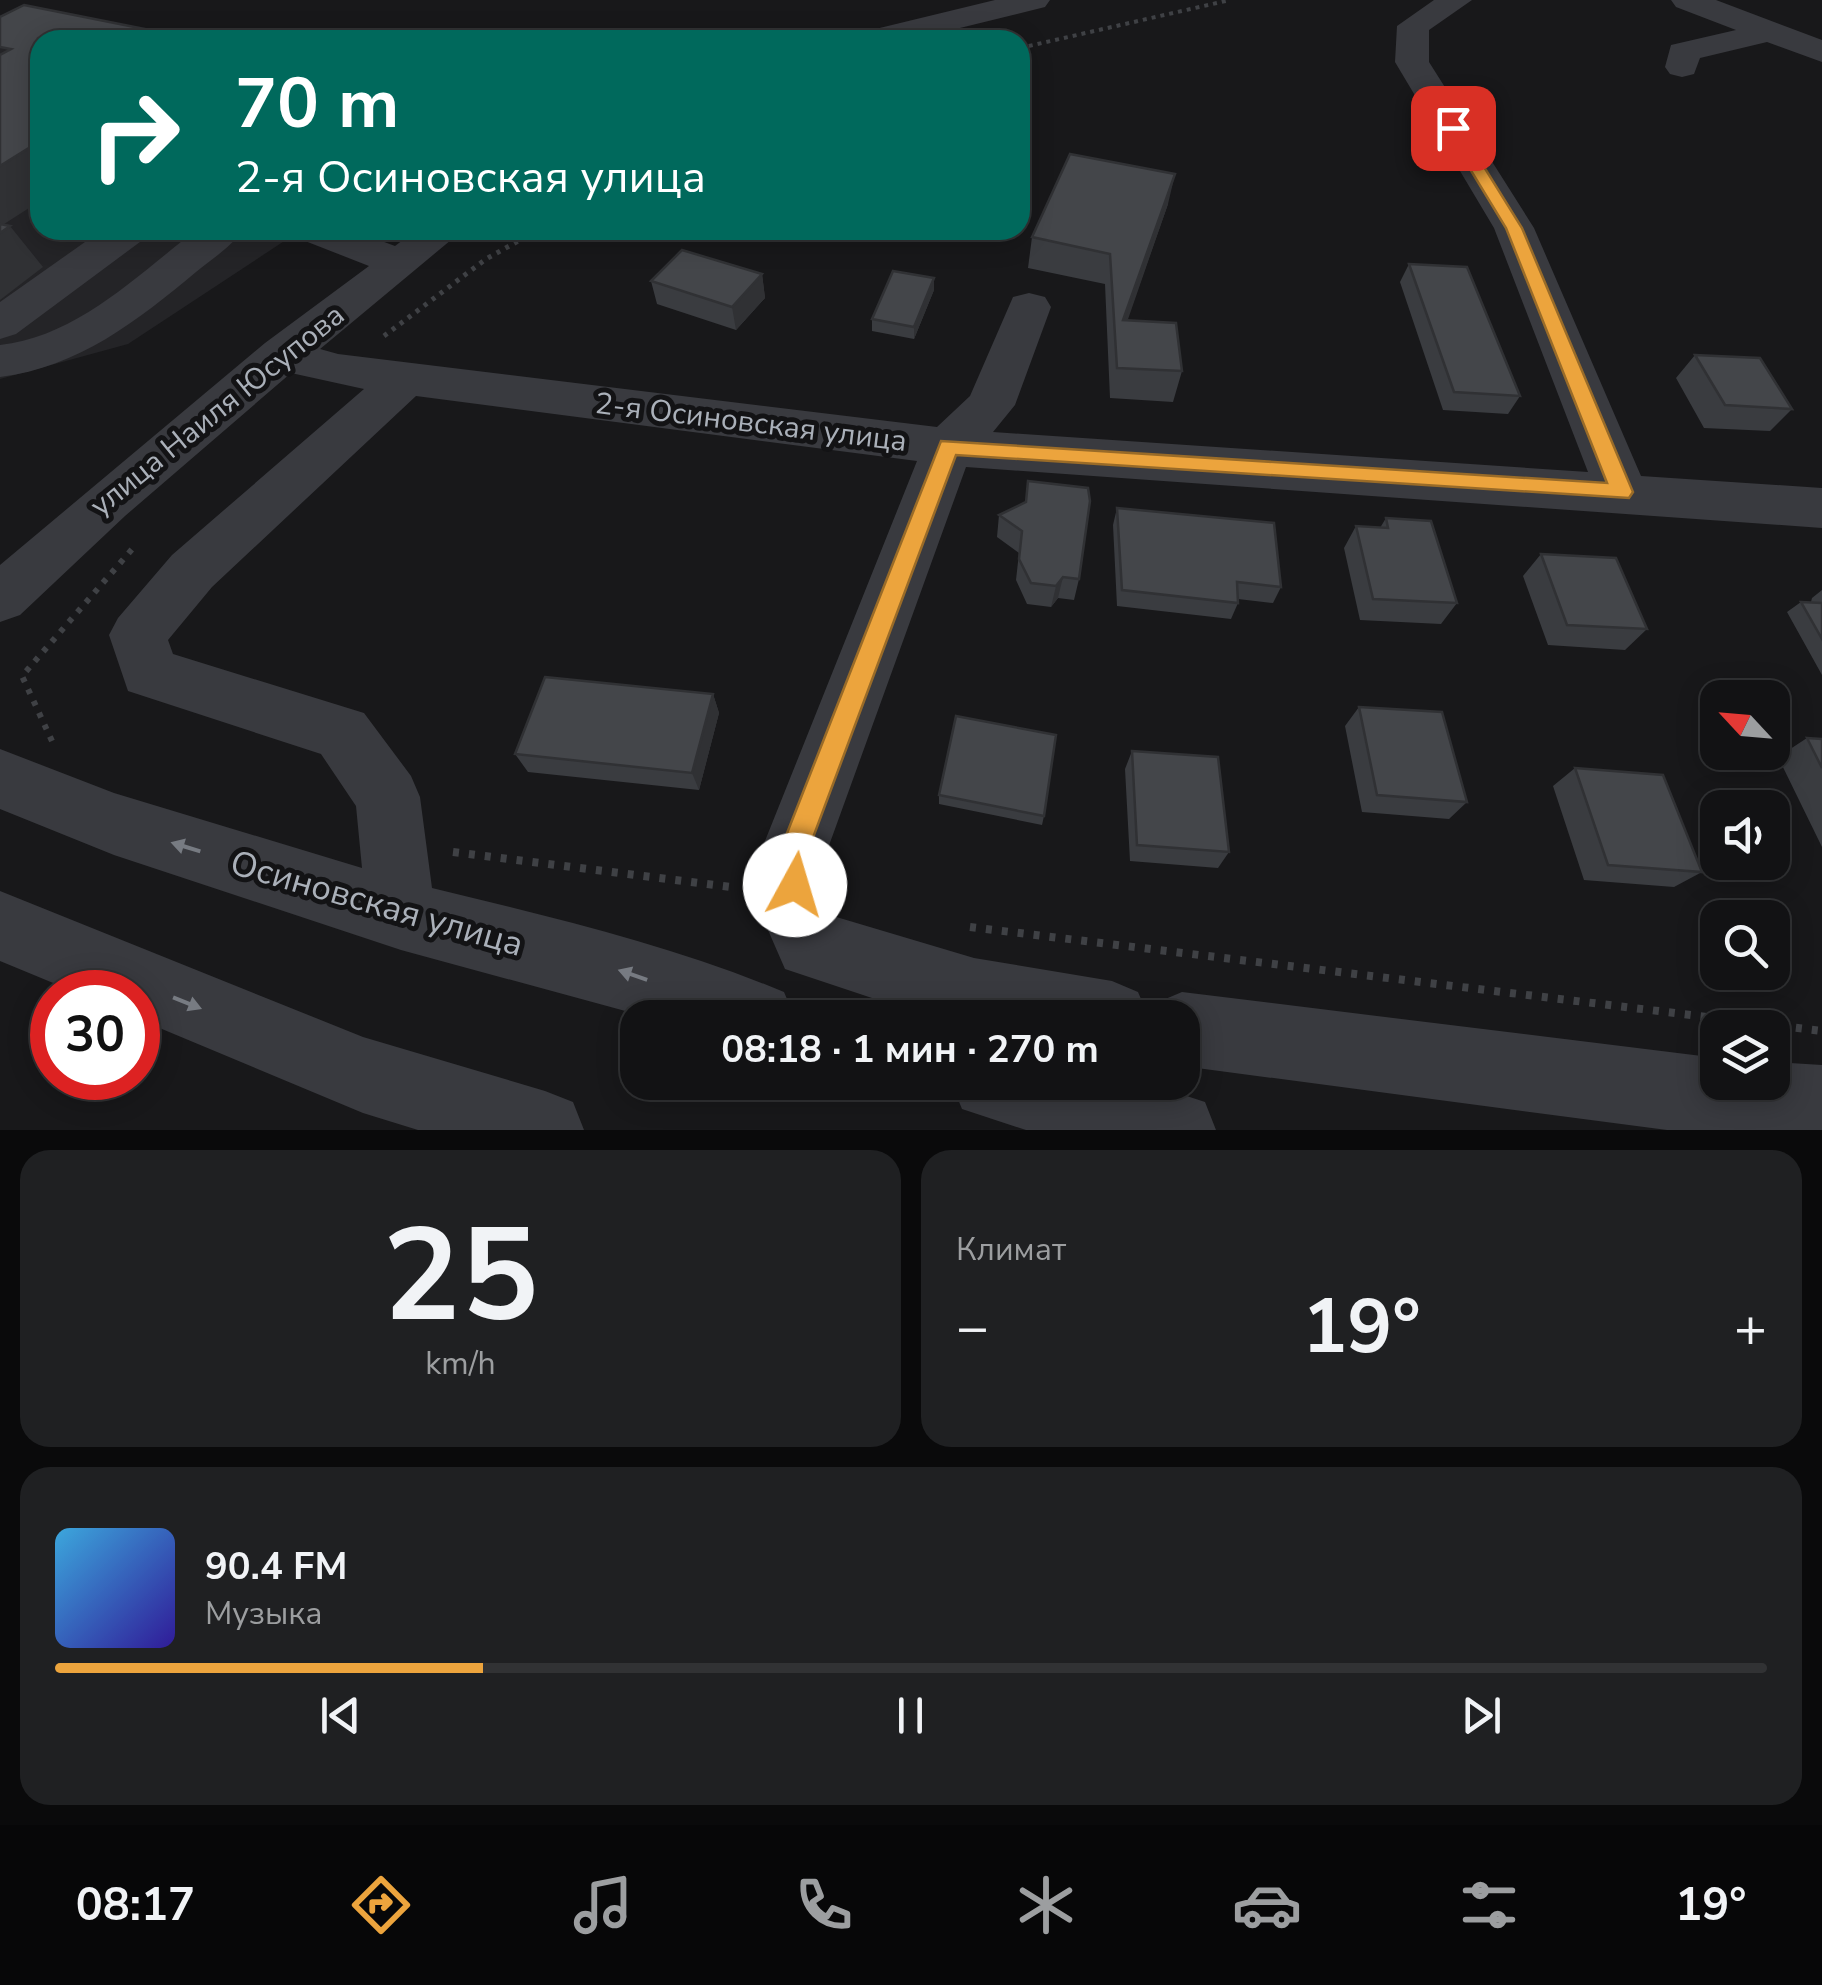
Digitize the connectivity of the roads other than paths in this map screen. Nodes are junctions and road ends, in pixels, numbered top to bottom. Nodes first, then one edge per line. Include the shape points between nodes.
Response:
1 (1034, 0) edge
2 (1456, 0) edge
3 (1687, 0) edge
4 (972, 6) edge
5 (901, 30) edge
6 (1770, 32) junction
7 (1822, 52) edge
8 (1682, 66) dead end
9 (115, 240) edge
10 (209, 240) edge
11 (342, 240) edge
12 (429, 240) edge
13 (400, 262) junction
14 (1029, 307) dead end
15 (0, 324) edge
16 (281, 354) junction
17 (0, 361) edge
18 (408, 378) junction
19 (948, 447) junction
20 (1622, 492) junction
21 (1822, 508) edge
22 (0, 599) edge
23 (0, 779) edge
24 (401, 915) junction
25 (0, 926) edge
26 (705, 1000) edge
27 (1008, 1000) edge
28 (1200, 1031) edge
29 (1060, 1100) edge
30 (1822, 1104) edge
31 (545, 1130) edge
32 (1177, 1130) edge

1 - 4 street
2 - 20 street via 1413,26 1412,62 1514,228
3 - 6 street
4 - 5 street
6 - 7 street
6 - 8 street via 1684,52
9 - 15 street
10 - 17 street via 74,341 41,357
11 - 13 street
12 - 13 street, улица Наиля Юсупова
13 - 16 street, улица Наиля Юсупова
14 - 19 street via 991,405
16 - 18 street, 2-я Осиновская улица via 338,370
16 - 22 street, улица Наиля Юсупова via 78,524
18 - 19 street, 2-я Осиновская улица
18 - 24 street via 192,572 138,635 149,673 342,733 388,797
19 - 20 street, 2-я Осиновская улица
19 - 27 street via 794,851 796,914 810,944
20 - 21 street, 2-я Осиновская улица
24 -> 23 street, Осиновская улица via 114,824
26 -> 24 street, Осиновская улица via 612,968
25 -> 31 street via 363,1075
28 - 30 street via 1702,1096
29 - 32 street

